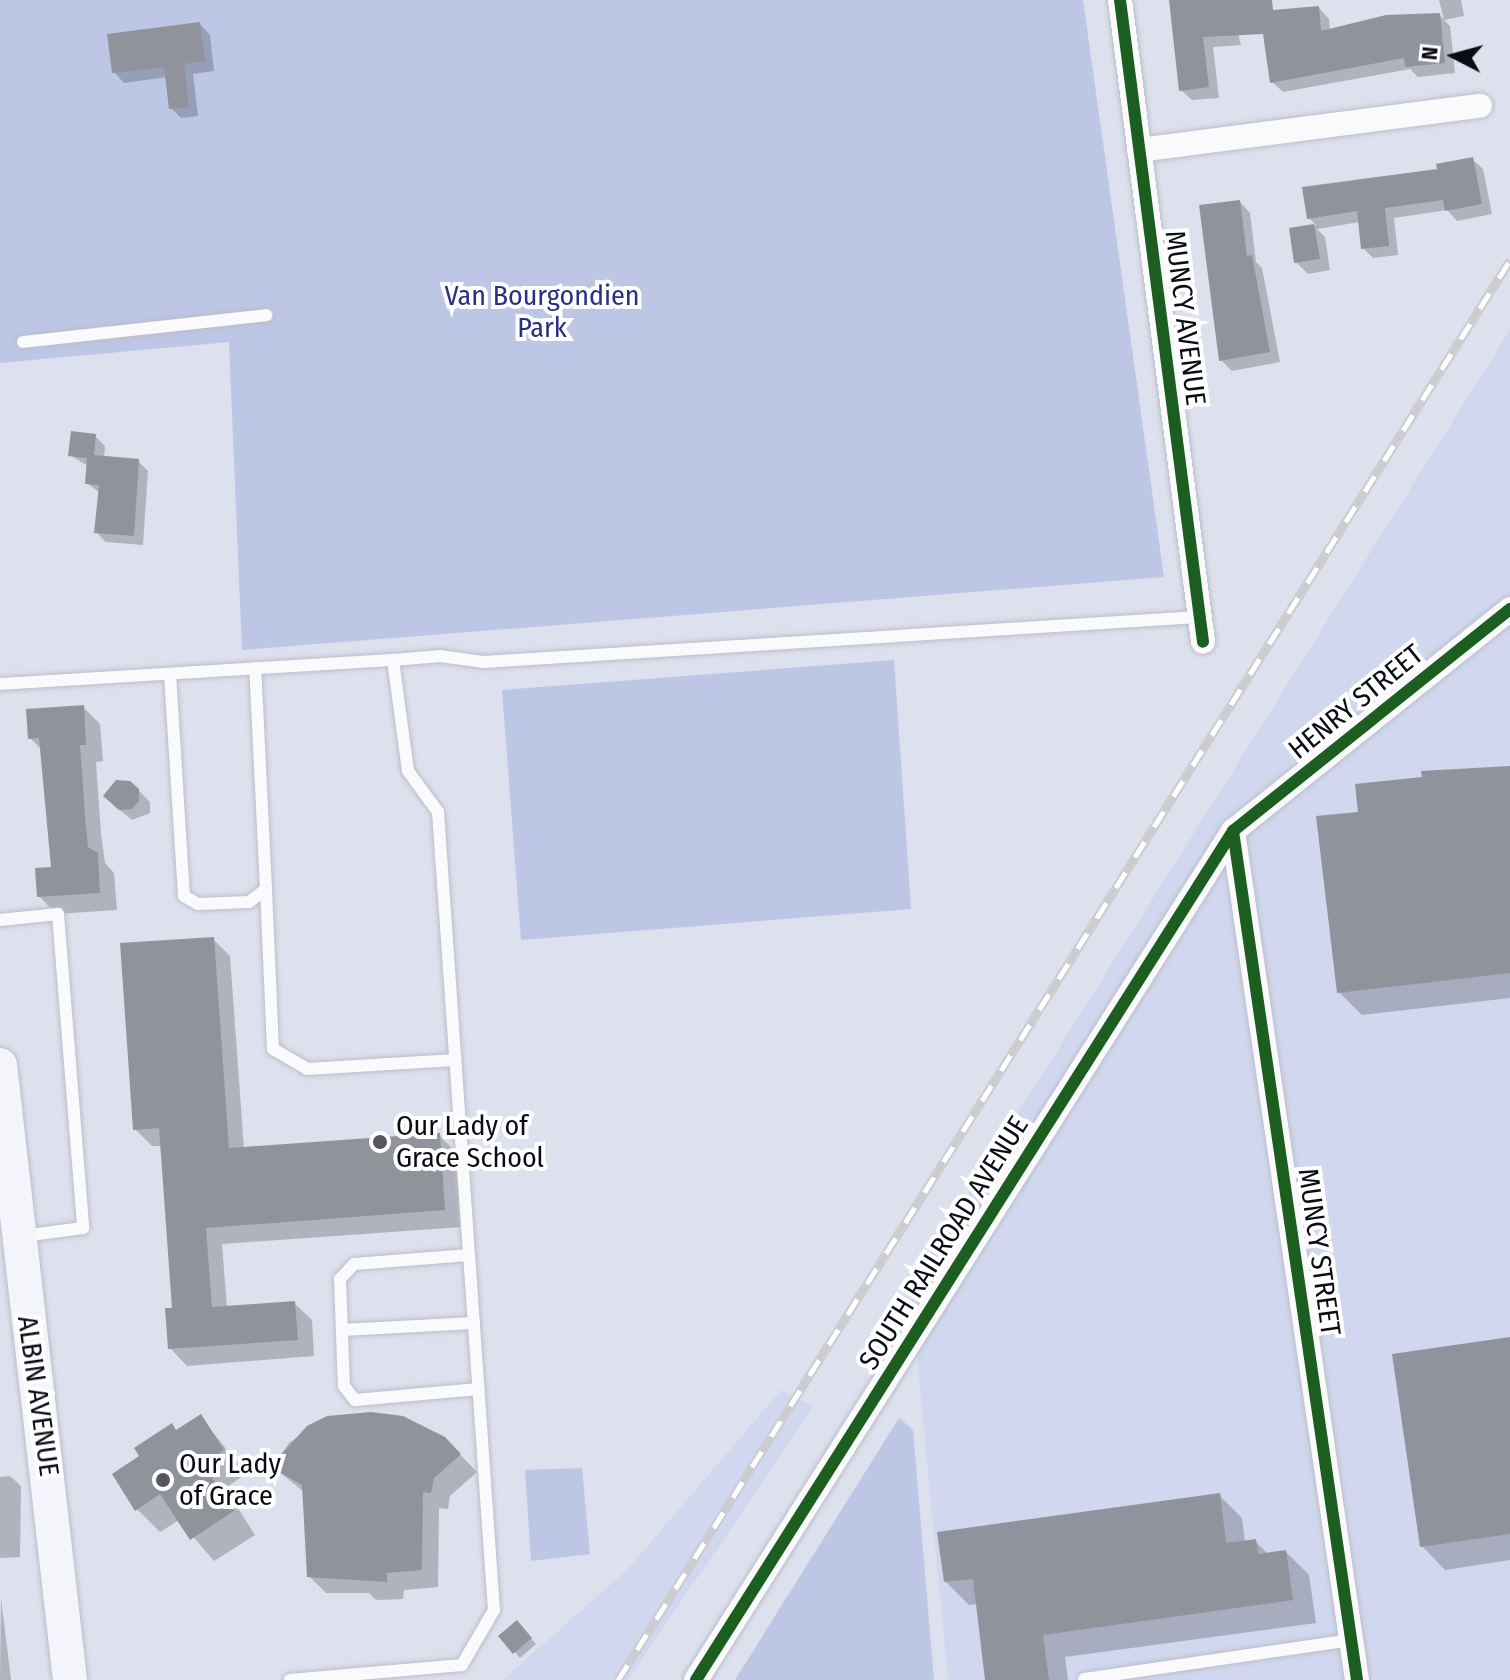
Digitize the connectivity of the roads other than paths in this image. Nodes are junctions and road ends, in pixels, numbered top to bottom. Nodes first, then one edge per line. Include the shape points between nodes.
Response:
1 (1120, 0) edge
2 (1480, 106) dead end
3 (1139, 150) junction
4 (267, 315) dead end
5 (23, 342) dead end
6 (1510, 609) edge
7 (1199, 617) junction
8 (1203, 642) dead end
9 (393, 660) junction
10 (255, 668) junction
11 (170, 674) junction
12 (0, 684) edge
13 (1233, 831) junction
14 (266, 889) junction
15 (0, 920) edge
16 (455, 1060) junction
17 (0, 1065) edge
18 (7, 1186) edge
19 (17, 1237) junction
20 (469, 1255) junction
21 (474, 1323) junction
22 (342, 1330) junction
23 (479, 1389) junction
24 (1352, 1640) junction
25 (1084, 1679) edge
26 (70, 1680) edge
27 (290, 1680) edge
28 (696, 1680) edge
29 (1357, 1680) edge

1 - 3 street, MUNCY AVENUE
2 - 3 street
3 - 7 street, MUNCY AVENUE
4 - 5 lane
6 - 13 street, HENRY STREET
7 - 8 street, MUNCY AVENUE
7 - 9 lane via 483,662 440,656
9 - 10 lane
9 - 16 lane via 408,771 438,812
10 - 11 lane
10 - 14 lane
11 - 12 lane
11 - 14 lane via 184,896 198,904 249,902
13 - 24 street, MUNCY STREET
13 - 28 street, SOUTH RAILROAD AVENUE
14 - 16 lane via 273,1049 307,1069
15 - 19 lane via 58,914 83,1228
16 - 20 lane
17 - 18 street, ALBIN AVENUE
18 - 19 street, ALBIN AVENUE
19 - 26 street, ALBIN AVENUE
20 - 21 lane
20 - 22 lane via 354,1264 340,1279
21 - 22 lane
21 - 23 lane
22 - 23 lane via 344,1386 355,1400
23 - 27 lane via 494,1610 462,1665
24 - 25 lane
24 - 29 street, MUNCY STREET

